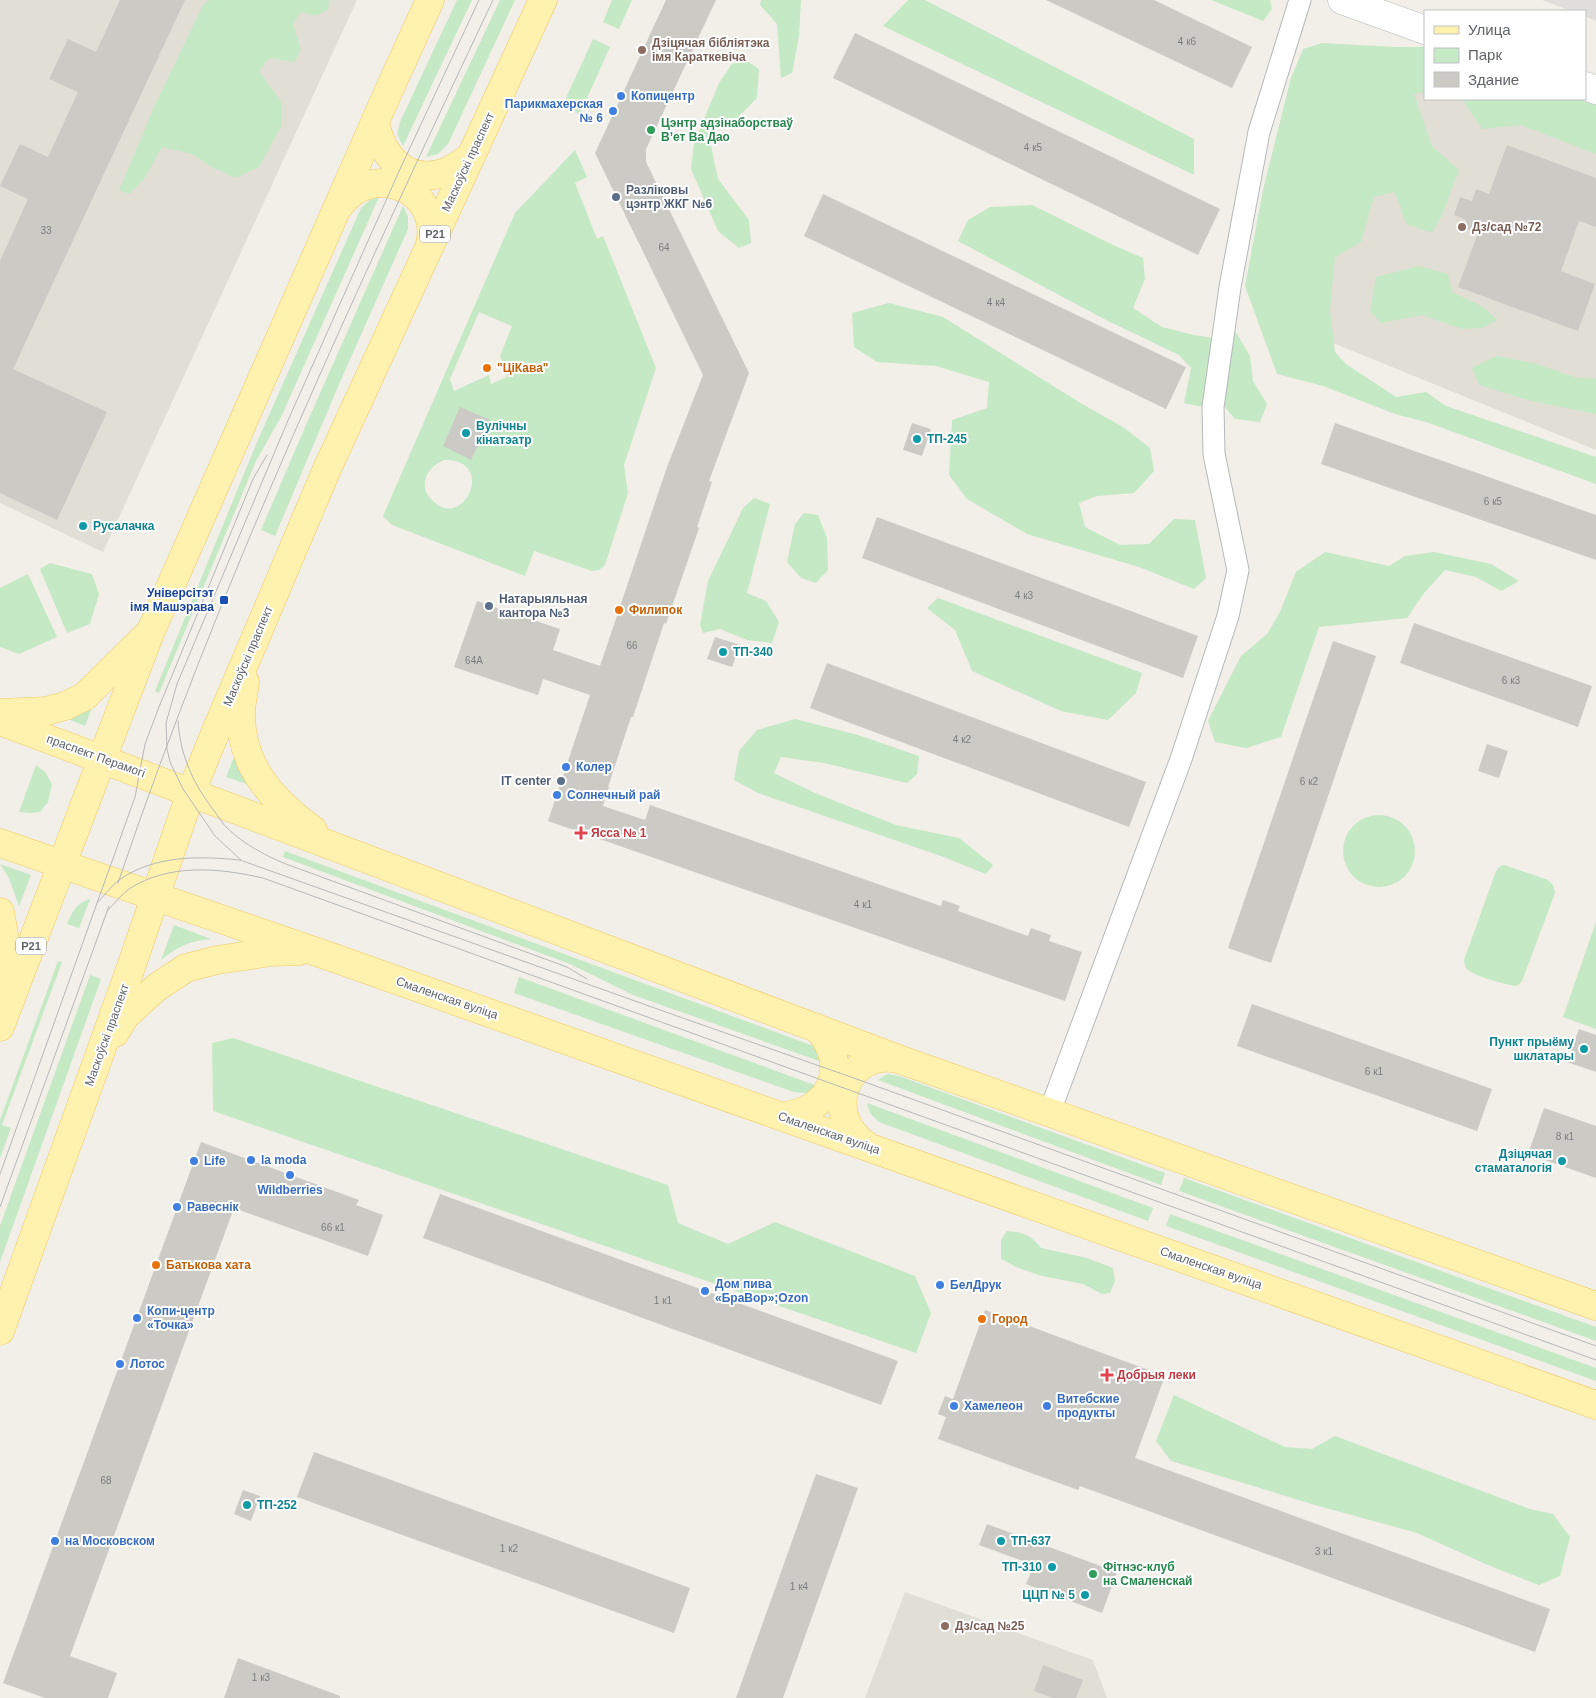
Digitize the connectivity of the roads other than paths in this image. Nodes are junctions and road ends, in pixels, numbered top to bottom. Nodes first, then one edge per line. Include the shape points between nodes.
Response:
1 (430, 0) edge
2 (544, 0) edge
3 (1300, 0) edge
4 (1342, 0) edge
5 (1424, 30) edge
6 (376, 121) junction
7 (469, 158) junction
8 (334, 214) junction
9 (427, 252) junction
10 (150, 633) junction
11 (249, 654) junction
12 (0, 713) edge
13 (0, 721) edge
14 (102, 759) junction
15 (192, 792) junction
16 (0, 843) edge
17 (334, 846) junction
18 (62, 864) junction
19 (156, 896) junction
20 (0, 912) edge
21 (313, 951) junction
22 (0, 1018) edge
23 (0, 1027) edge
24 (817, 1028) junction
25 (98, 1060) junction
26 (904, 1060) junction
27 (1050, 1111) junction
28 (783, 1116) junction
29 (868, 1146) junction
30 (1596, 1306) edge
31 (0, 1331) edge
32 (1596, 1405) edge

1 - 6 main road, Р21
2 - 7 main road, Маскоўскі праспект / Р21
3 - 27 street via 1259,132 1230,287 1213,407 1214,454 1238,570 1228,616 1181,759
4 - 5 street
6 - 7 main road via 388,156 407,170 432,175
6 - 8 main road, Р21
7 - 9 main road, Маскоўскі праспект / Р21
8 - 9 main road via 347,196 367,184 400,186 419,199 425,208 431,230
8 - 10 main road, Р21
9 - 11 main road, Маскоўскі праспект / Р21 via 327,469
10 - 12 main road via 84,697 46,711
10 - 14 main road, Р21
11 - 15 main road, Маскоўскі праспект / Р21
11 - 17 main road via 241,713 250,760 272,796
13 - 14 main road, праспект Перамогі
14 - 15 main road, праспект Перамогі
14 - 18 main road, Р21
15 - 17 main road
15 - 19 main road, Маскоўскі праспект / Р21
16 - 18 main road
17 - 24 main road
18 - 19 main road, Смаленская вуліца
18 - 23 main road, Р21
19 - 21 main road, Смаленская вуліца
19 - 25 main road, Маскоўскі праспект / Р21
20 - 22 main road via 4,940
21 - 25 main road via 271,952 186,968 125,1016
21 - 28 main road, Смаленская вуліца
24 - 26 main road
24 - 28 main road via 833,1056 831,1083 815,1106 805,1112
25 - 31 main road, Маскоўскі праспект / Р21
26 - 27 main road
26 - 29 main road via 885,1058 866,1064 848,1082 842,1100 844,1118 849,1130
27 - 30 main road
28 - 29 main road, Смаленская вуліца
29 - 32 main road, Смаленская вуліца

